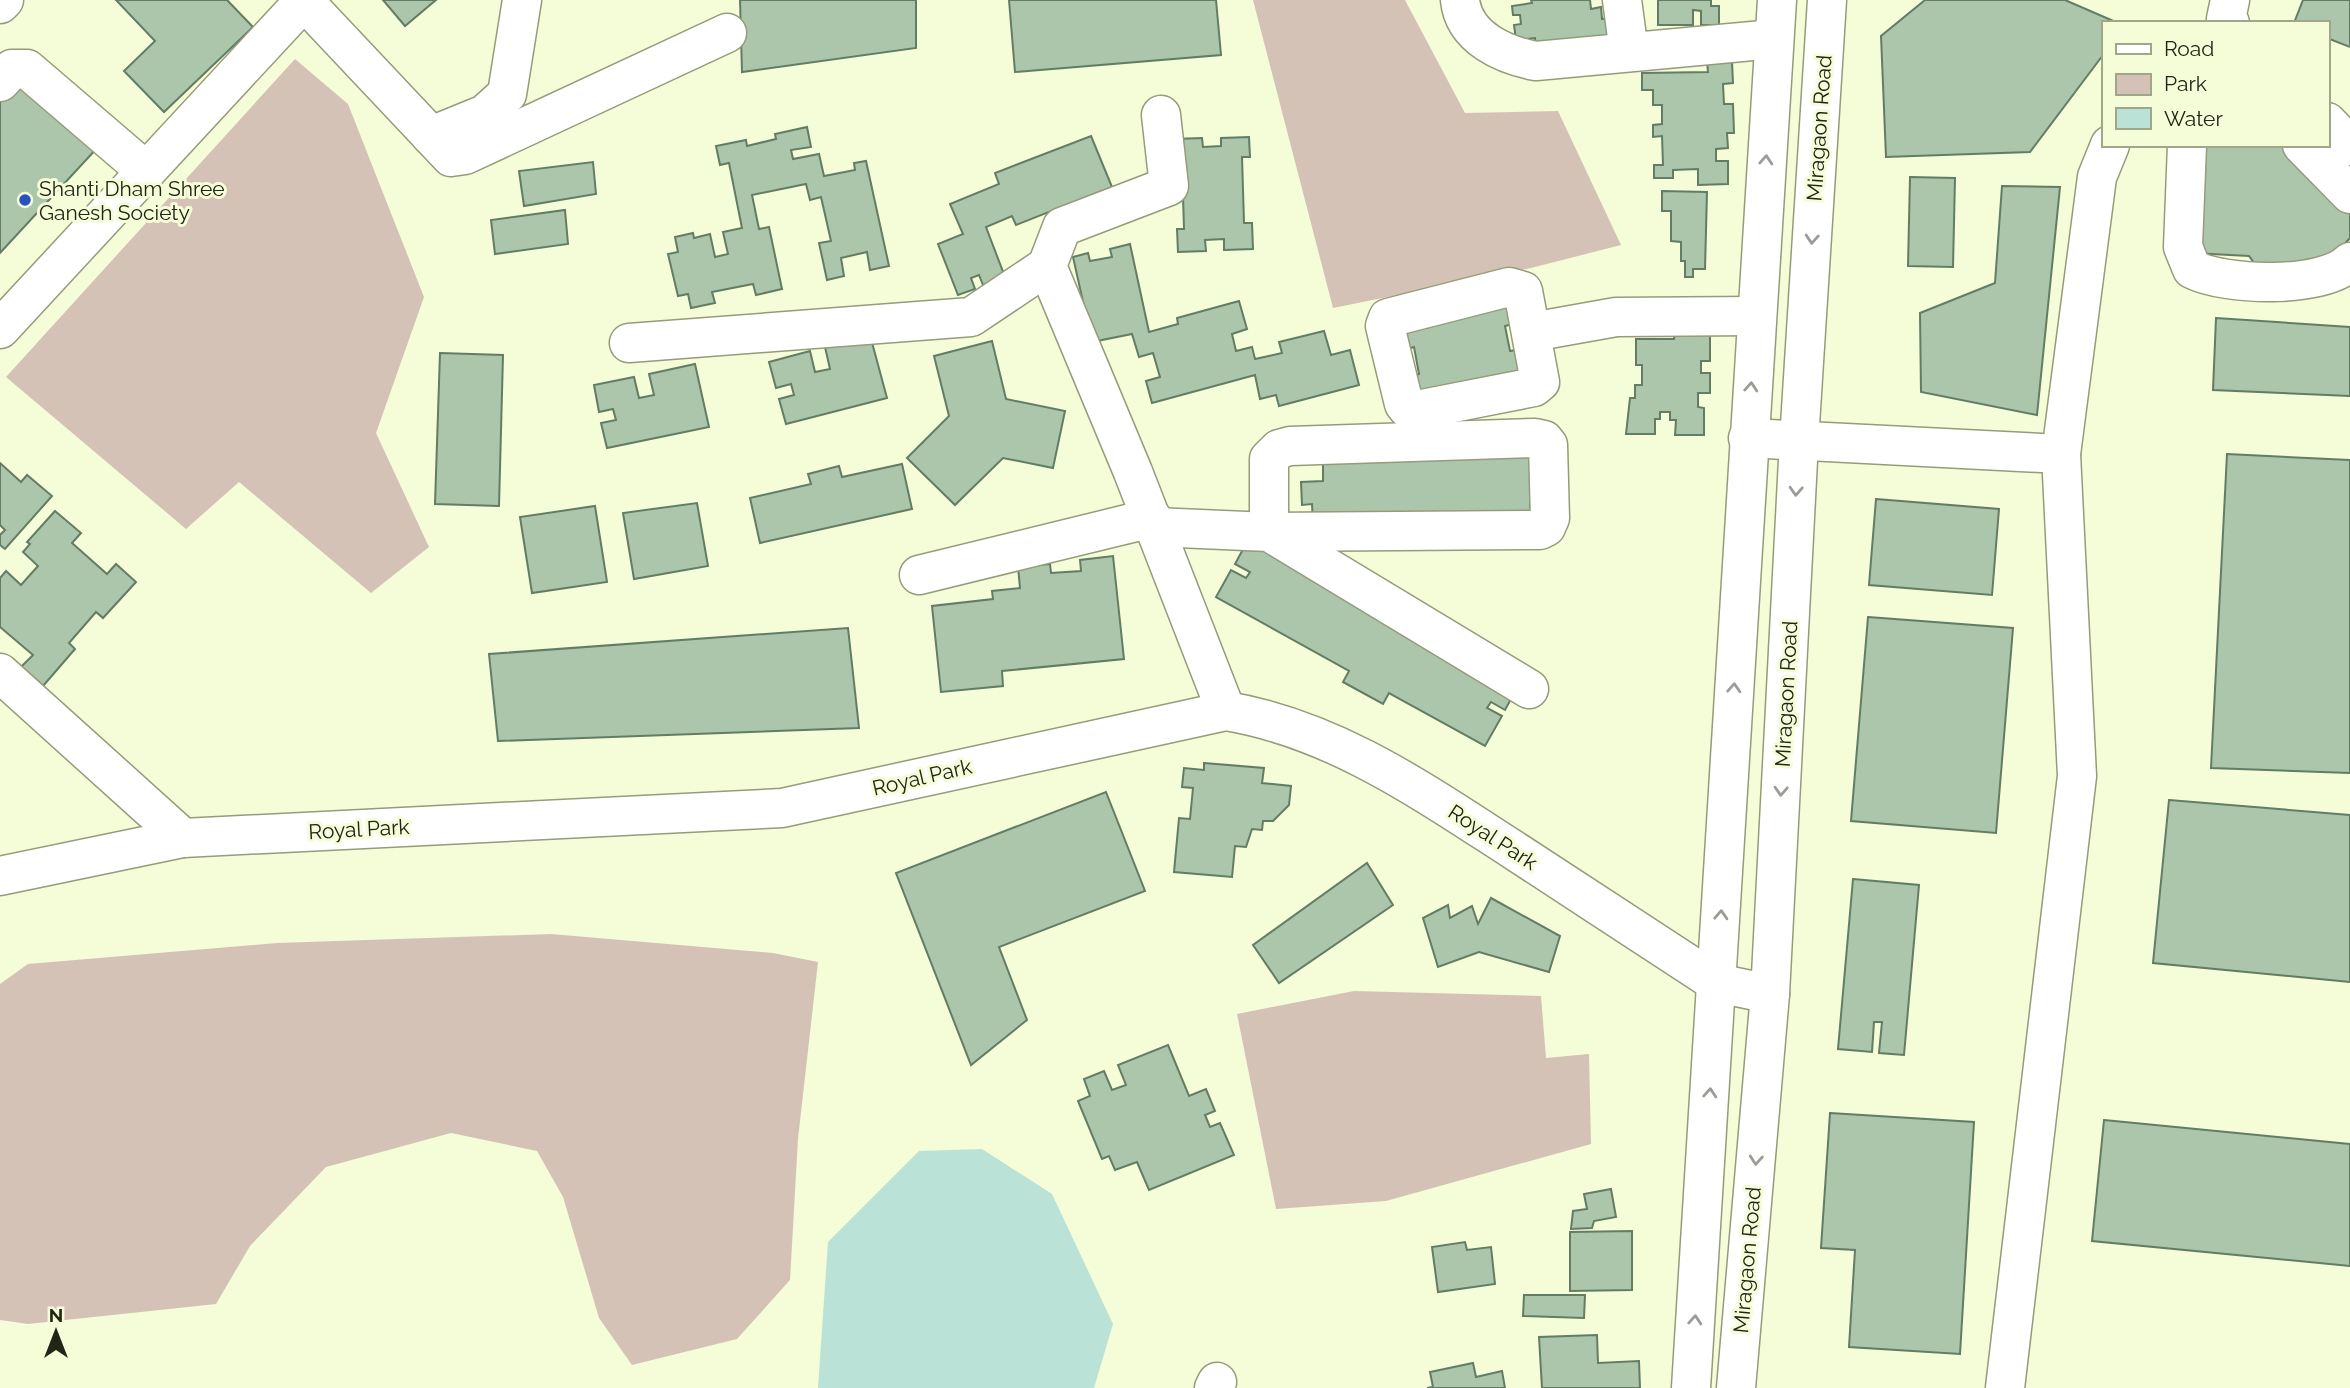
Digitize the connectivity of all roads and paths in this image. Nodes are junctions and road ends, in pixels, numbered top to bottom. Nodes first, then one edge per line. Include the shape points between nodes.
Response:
1 (4, 0) edge
2 (522, 0) edge
3 (1460, 0) edge
4 (1622, 0) edge
5 (1777, 0) edge
6 (1827, 0) edge
7 (304, 1) edge
8 (0, 4) edge
9 (727, 33) dead end
10 (1774, 40) junction
11 (1629, 52) junction
12 (0, 82) edge
13 (1161, 115) dead end
14 (2329, 124) edge
15 (431, 136) junction
16 (2350, 146) edge
17 (2109, 147) edge
18 (2188, 147) edge
19 (2304, 147) edge
20 (146, 172) junction
21 (2350, 194) edge
22 (2350, 262) edge
23 (1047, 266) junction
24 (1756, 316) junction
25 (0, 329) edge
26 (1532, 332) dead end
27 (629, 344) dead end
28 (1748, 438) junction
29 (1799, 441) junction
30 (2061, 454) junction
31 (1153, 523) junction
32 (1269, 532) junction
33 (919, 575) dead end
34 (0, 673) edge
35 (1529, 689) dead end
36 (1226, 711) junction
37 (183, 838) junction
38 (0, 876) edge
39 (1717, 983) junction
40 (1770, 994) junction
41 (1691, 1388) edge
42 (1736, 1388) edge
43 (2005, 1388) edge

1 - 8 street
2 - 15 street via 508,94 485,114
3 - 11 street via 1470,25 1510,56 1536,61
4 - 11 street
5 - 10 street
6 -> 29 street, Miragaon Road
7 - 15 street
7 - 20 street
9 - 15 street via 465,155 451,157
10 - 11 street
24 -> 10 street
12 - 20 street via 12,69 27,69
13 - 23 street via 1169,186 1062,227
14 - 16 street
17 - 30 street via 2097,177
18 - 22 street via 2183,247 2192,269 2208,278 2266,282 2335,274
19 - 21 street
20 - 25 street
23 - 27 street via 971,317
23 - 31 street
24 - 26 street via 1616,317
28 -> 24 street
28 - 29 street
39 -> 28 street
29 - 30 street
29 -> 40 street, Miragaon Road
30 - 43 street via 2077,776
31 - 32 street
31 - 33 street
31 - 36 street
32 - 32 street via 1269,459 1279,449 1535,438 1548,444 1550,518 1540,530
32 - 35 street
34 - 37 street
36 - 37 street, Royal Park via 782,808
36 - 39 street, Royal Park via 1270,718 1339,745 1412,784
37 - 38 street, Royal Park
39 - 40 street, Royal Park
41 -> 39 street
40 -> 42 street, Miragaon Road

